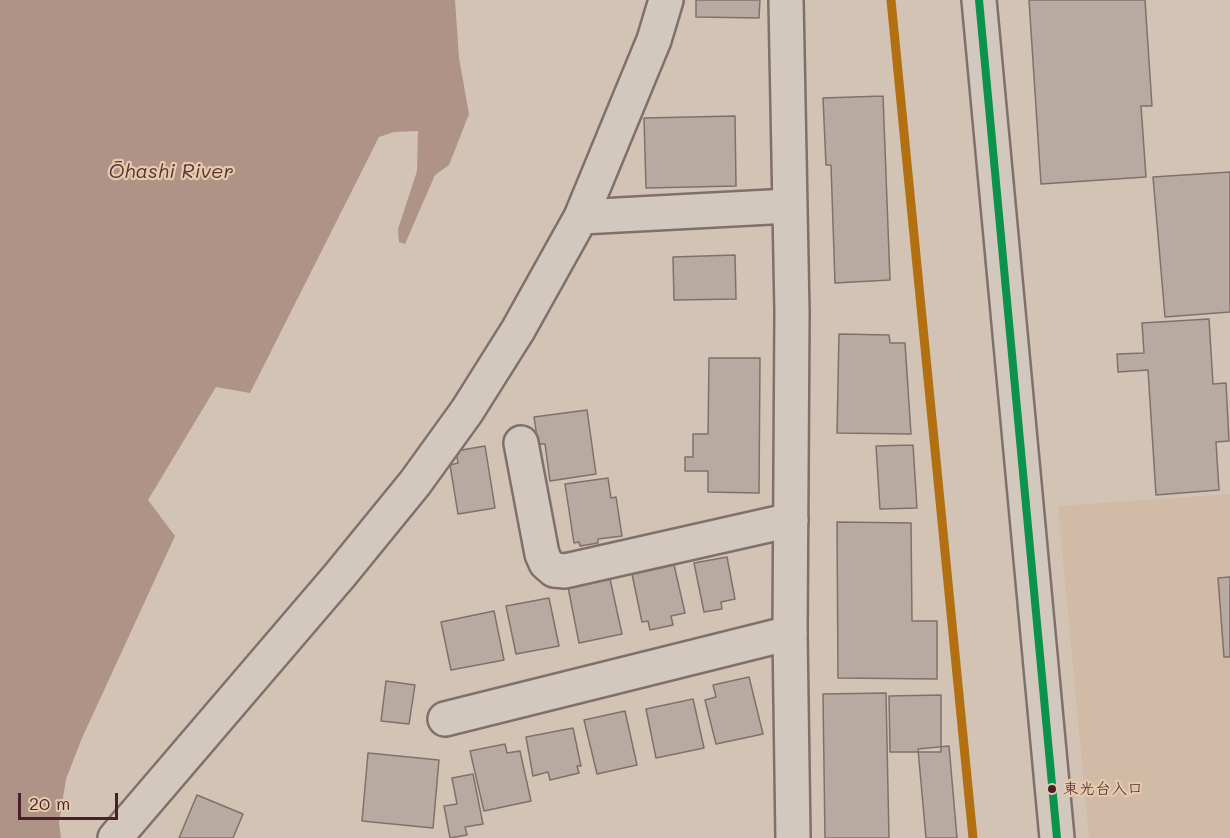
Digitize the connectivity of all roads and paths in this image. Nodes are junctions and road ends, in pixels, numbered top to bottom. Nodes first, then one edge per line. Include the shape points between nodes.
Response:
1 (666, 0) edge
2 (786, 0) edge
3 (980, 0) edge
4 (789, 206) junction
5 (581, 217) junction
6 (521, 443) dead end
7 (790, 520) junction
8 (790, 633) junction
9 (445, 718) dead end
10 (115, 838) edge
11 (793, 838) edge
12 (1057, 838) edge

1 - 5 main road via 654,40
2 - 4 main road
3 - 12 main road
4 - 5 main road
4 - 7 main road
5 - 10 main road via 518,330 415,483
6 - 7 main road via 542,554 554,570 565,571
7 - 8 main road
8 - 9 main road
8 - 11 main road

